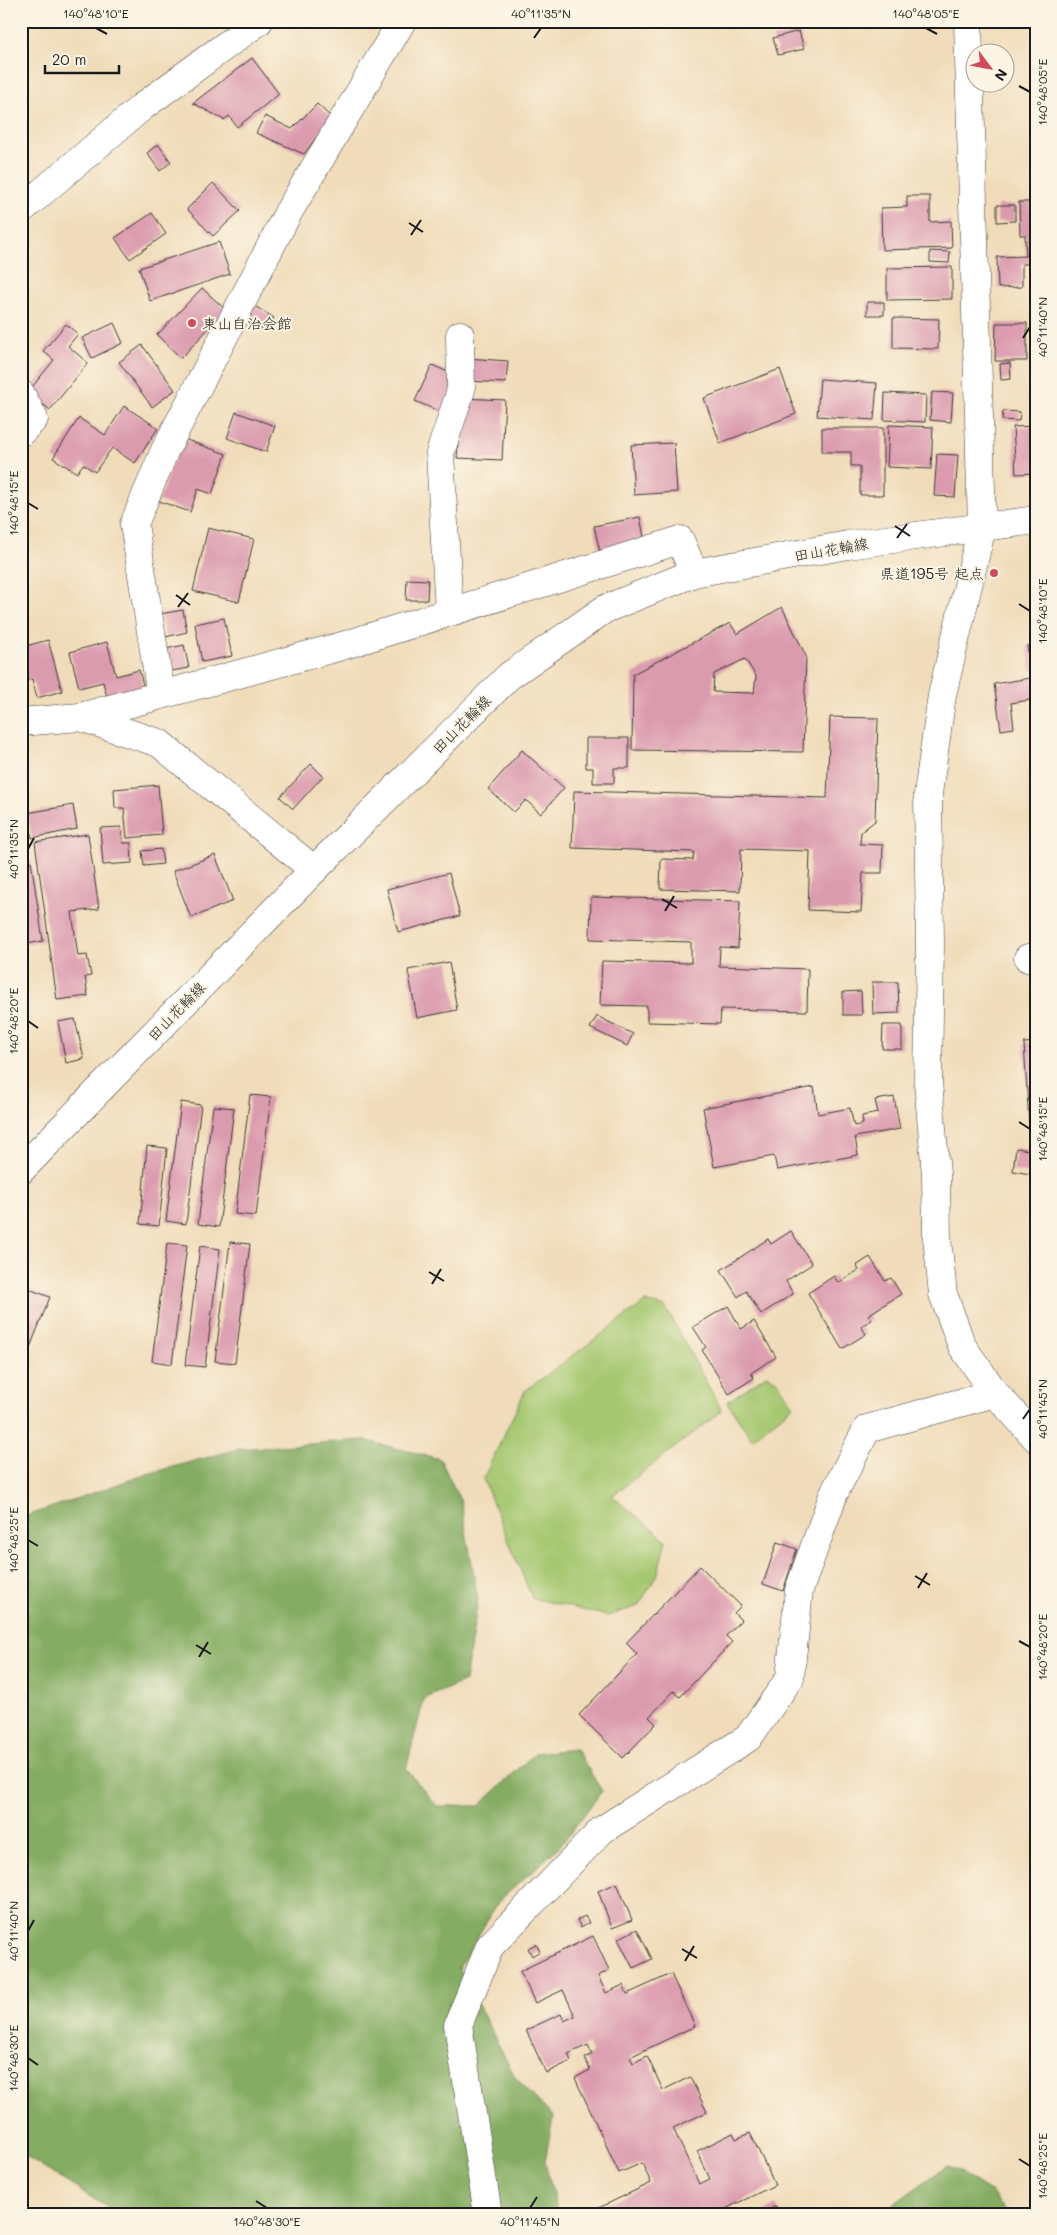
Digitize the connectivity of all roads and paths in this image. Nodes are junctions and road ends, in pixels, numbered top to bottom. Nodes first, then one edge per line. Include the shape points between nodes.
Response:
1 (259, 21) edge
2 (402, 21) edge
3 (968, 21) edge
4 (21, 210) edge
5 (460, 336) dead end
6 (21, 394) edge
7 (21, 432) edge
8 (1036, 520) edge
9 (982, 527) junction
10 (694, 573) junction
11 (449, 612) junction
12 (161, 695) junction
13 (80, 716) junction
14 (21, 722) edge
15 (314, 870) junction
16 (21, 1170) edge
17 (995, 1393) junction
18 (1036, 1438) edge
19 (488, 2214) edge

1 - 4 street via 142,107
2 - 12 street via 289,211 165,450 134,524
3 - 9 street
5 - 11 street via 461,390 440,453
6 - 7 street via 34,420
8 - 9 street, 田山花輪線
9 - 10 street, 田山花輪線 via 848,545
9 - 17 street via 942,695 928,794 928,1082 936,1174 937,1238 944,1294 962,1346
10 - 11 street via 680,540
10 - 15 street, 田山花輪線 via 605,609 509,676
11 - 12 street via 342,646
12 - 13 street
13 - 14 street
13 - 15 street via 159,743
15 - 16 street, 田山花輪線
17 - 18 street
17 - 19 street via 867,1429 834,1494 799,1590 790,1678 748,1738 602,1830 490,1946 458,2025

